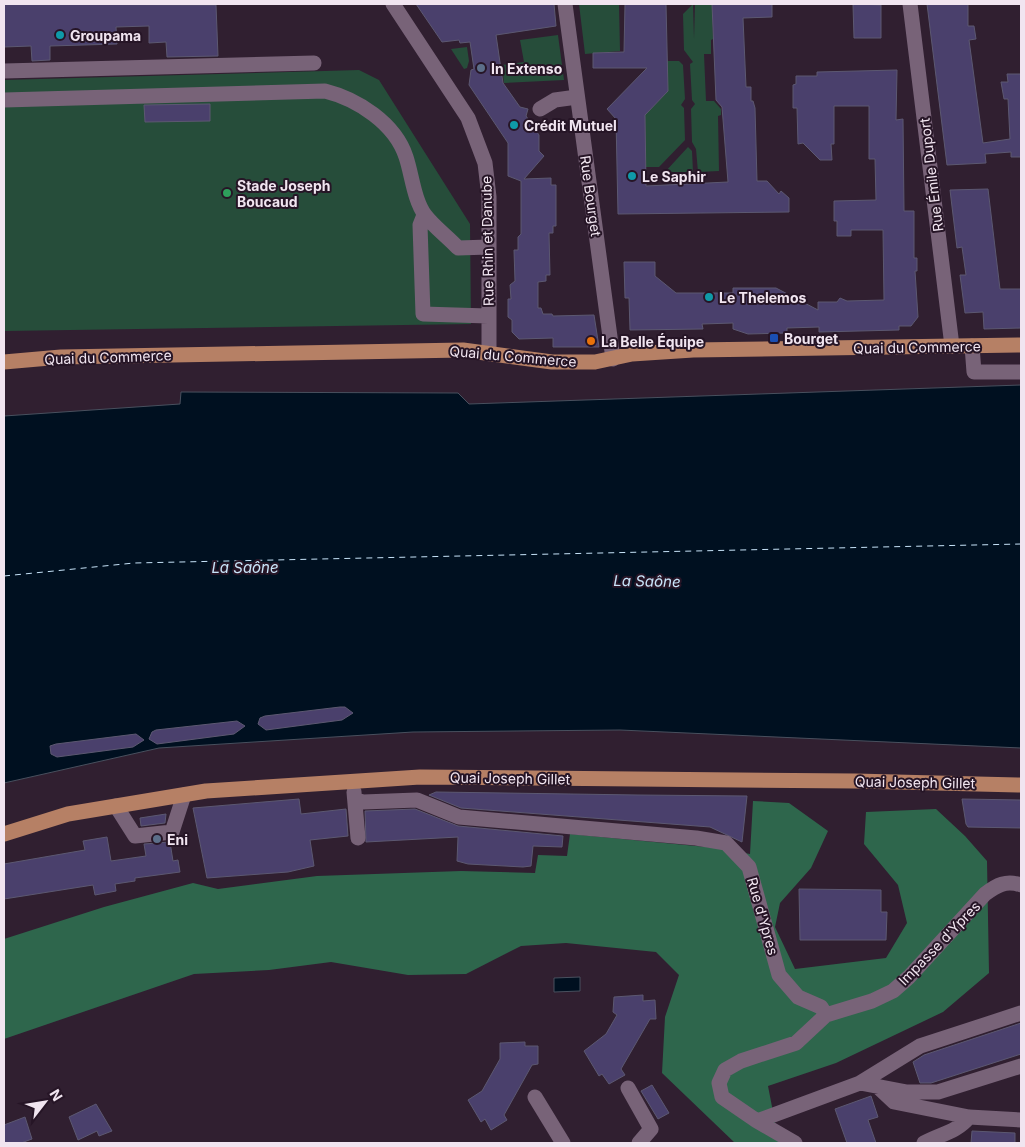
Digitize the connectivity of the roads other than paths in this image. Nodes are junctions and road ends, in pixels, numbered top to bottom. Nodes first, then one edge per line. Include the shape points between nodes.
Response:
1 (393, 4) edge
2 (565, 4) edge
3 (910, 4) edge
4 (314, 63) dead end
5 (4, 71) edge
6 (577, 97) junction
7 (4, 100) edge
8 (540, 109) dead end
9 (424, 215) junction
10 (489, 247) junction
11 (488, 316) junction
12 (1021, 345) edge
13 (952, 346) junction
14 (972, 346) junction
15 (489, 354) junction
16 (613, 359) junction
17 (4, 362) edge
18 (1021, 372) edge
19 (353, 781) junction
20 (1021, 785) edge
21 (184, 795) junction
22 (356, 800) junction
23 (116, 806) junction
24 (4, 834) edge
25 (358, 838) dead end
26 (1021, 885) edge
27 (1021, 1012) edge
28 (826, 1015) junction
29 (1021, 1066) edge
30 (860, 1083) junction
31 (878, 1086) junction
32 (628, 1088) dead end
33 (535, 1097) dead end
34 (1021, 1120) edge
35 (758, 1121) junction
36 (963, 1129) edge
37 (563, 1143) edge
38 (639, 1143) edge
39 (795, 1143) edge
40 (924, 1143) edge

1 - 10 street, Rue Rhin et Danube via 468,118 478,140 485,163 489,197
2 - 6 street, Rue Bourget
3 - 13 street, Rue Émile Duport
4 - 5 street
6 - 8 street via 555,100
6 - 16 street, Rue Bourget
7 - 9 street via 325,91 343,96 368,110 388,127 405,154
9 - 10 street via 458,248
9 - 11 street via 420,225 423,314
10 - 11 street, Rue Rhin et Danube
11 - 15 street, Rue Rhin et Danube
12 - 14 main road, Quai du Commerce
13 - 14 main road, Quai du Commerce
13 - 16 main road, Quai du Commerce via 693,350 632,354
14 - 18 street via 974,372
15 - 16 main road, Quai du Commerce via 552,362
15 - 17 main road, Quai du Commerce via 437,350 61,357
19 - 20 main road, Quai Joseph Gillet via 420,777
19 - 21 main road, Quai Joseph Gillet
19 - 22 street
21 - 23 main road, Quai Joseph Gillet
21 - 23 street via 172,832 135,836
22 - 25 street
22 - 28 street, Rue d'Ypres via 417,800 459,816 726,843 749,868 780,975 798,997 821,1006
23 - 24 main road, Quai Joseph Gillet via 68,814
26 - 28 street, Impasse d'Ypres via 1012,881 998,884 985,894 909,977 892,991 872,1001
27 - 30 street via 920,1046
28 - 35 street via 796,1043 741,1061 725,1070 719,1083 722,1097
29 - 31 street via 938,1092 907,1092
30 - 31 street
30 - 35 street
31 - 36 street via 894,1102
32 - 38 street via 651,1129
33 - 37 street
34 - 36 street
35 - 39 street
36 - 40 street via 944,1132

